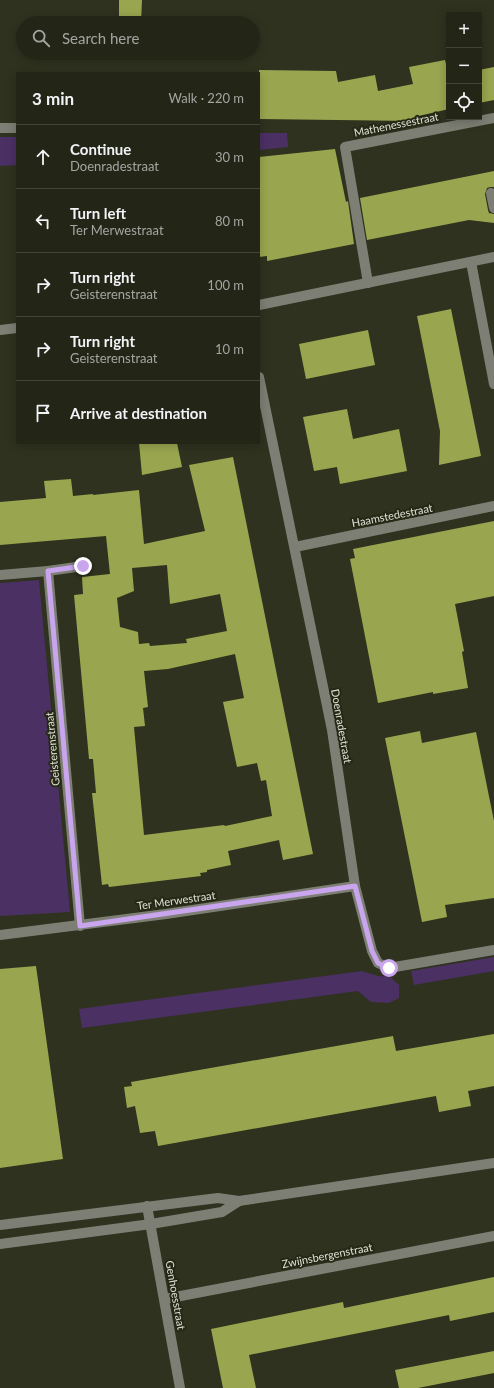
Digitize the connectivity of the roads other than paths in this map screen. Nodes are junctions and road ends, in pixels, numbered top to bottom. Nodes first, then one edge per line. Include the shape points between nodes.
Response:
1 (494, 118) edge
2 (0, 128) edge
3 (16, 128) edge
4 (491, 194) dead end
5 (494, 208) edge
6 (494, 257) edge
7 (471, 262) junction
8 (368, 283) junction
9 (260, 305) edge
10 (16, 328) edge
11 (0, 330) edge
12 (260, 382) edge
13 (494, 384) edge
14 (494, 506) edge
15 (295, 546) junction
16 (83, 566) dead end
17 (48, 571) junction
18 (0, 575) edge
19 (355, 886) junction
20 (80, 926) junction
21 (0, 935) edge
22 (494, 950) edge
23 (494, 1163) edge
24 (239, 1201) junction
25 (147, 1206) junction
26 (150, 1224) junction
27 (0, 1225) edge
28 (494, 1236) edge
29 (0, 1244) edge
30 (165, 1299) junction
31 (180, 1388) edge

1 - 8 street, Mathenessestraat via 345,147
2 - 3 street
4 - 5 street
6 - 7 street
7 - 8 street
7 - 13 street
8 - 9 street
10 - 11 street
12 - 15 street, Doenradestraat
14 - 15 street, Haamstedestraat
15 - 19 street, Doenradestraat via 332,730
16 - 17 street
17 - 18 street
17 - 20 street, Geisterenstraat
19 - 20 street, Ter Merwestraat
19 - 22 street, Doenradestraat via 372,951 378,963 389,968
20 - 21 street, Ter Merwestraat
23 - 24 street
24 - 25 street via 218,1198
24 - 26 street via 222,1212
25 - 26 street, Genhoesstraat
25 - 27 street
26 - 29 street
26 - 30 street, Genhoesstraat
28 - 30 street, Zwijnsbergenstraat
30 - 31 street, Genhoesstraat

